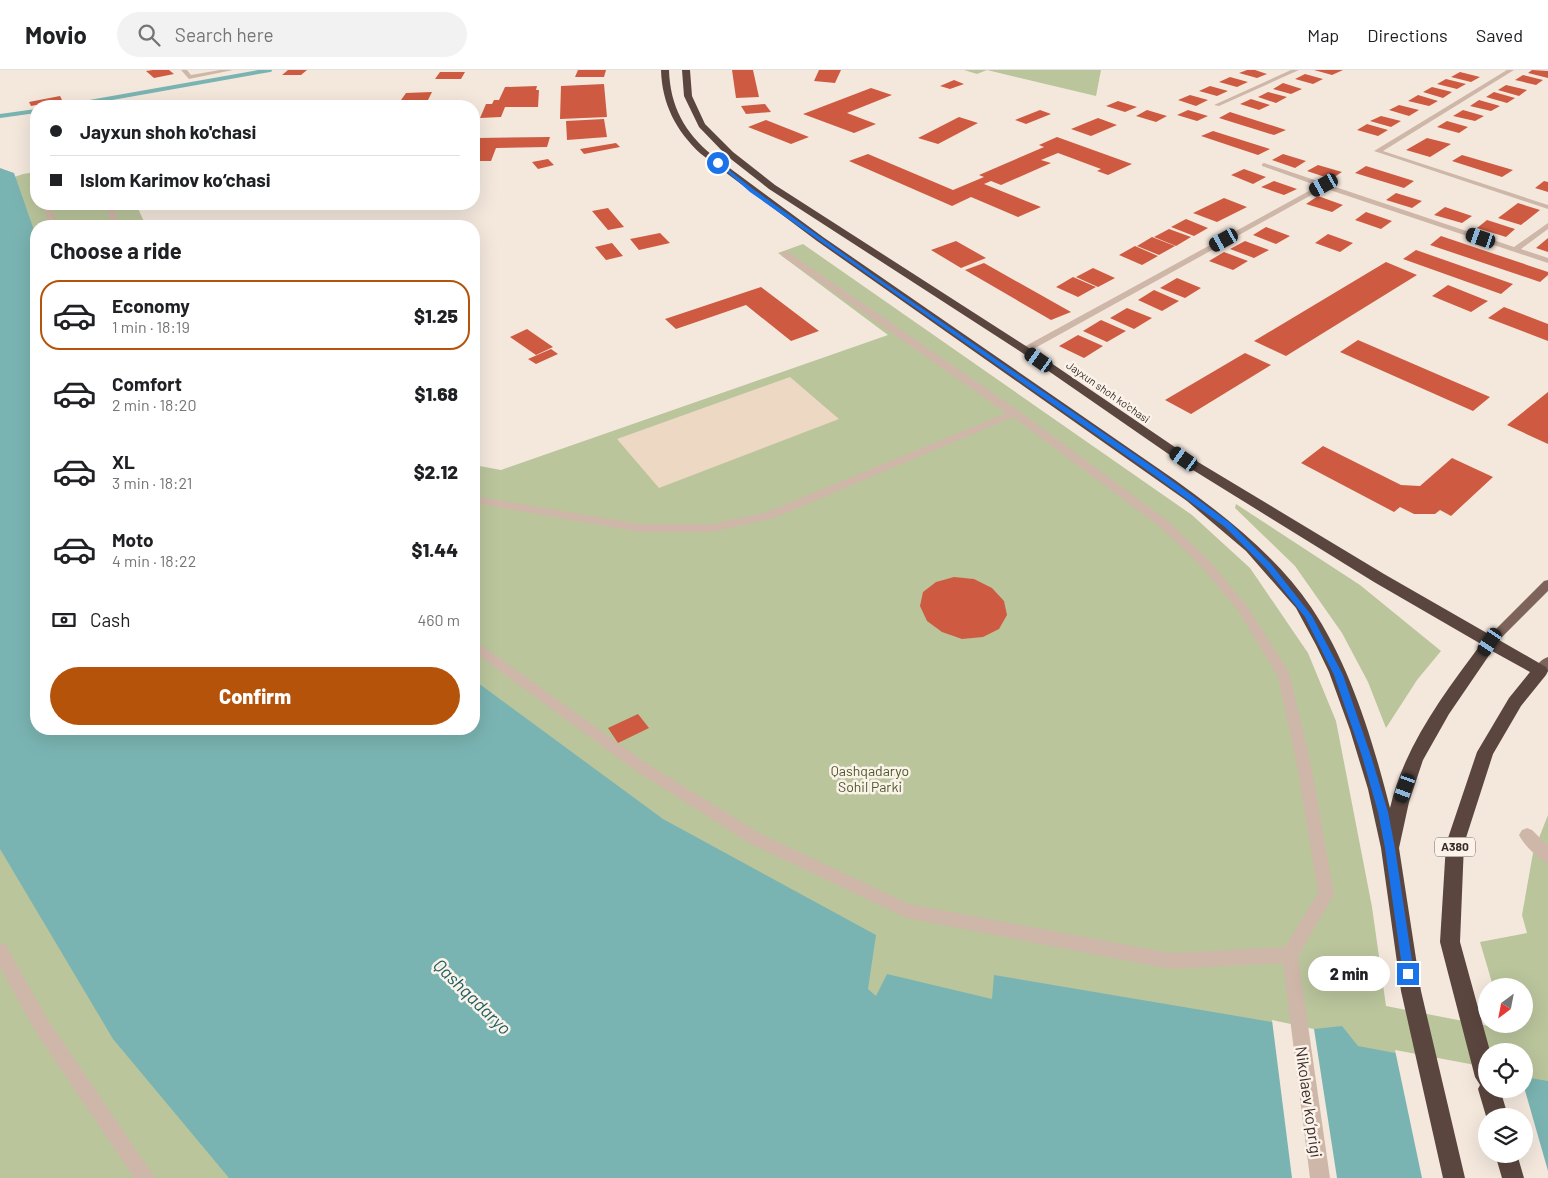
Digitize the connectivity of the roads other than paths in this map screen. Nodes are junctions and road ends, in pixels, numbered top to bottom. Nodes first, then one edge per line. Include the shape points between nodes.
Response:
1 (184, 70) edge
2 (230, 70) edge
3 (665, 70) edge
4 (686, 70) edge
5 (1296, 70) edge
6 (1511, 70) edge
7 (1217, 105) dead end
8 (1264, 165) dead end
9 (1324, 185) junction
10 (1548, 207) edge
11 (1548, 225) edge
12 (1516, 250) junction
13 (786, 254) dead end
14 (1548, 261) edge
15 (1025, 350) junction
16 (1014, 413) junction
17 (1184, 459) junction
18 (1154, 471) junction
19 (480, 501) edge
20 (1548, 584) edge
21 (1490, 642) junction
22 (480, 649) edge
23 (1544, 666) edge
24 (1527, 835) dead end
25 (1390, 848) junction
26 (1548, 856) edge
27 (0, 951) edge
28 (1290, 955) junction
29 (1478, 1047) edge
30 (1509, 1163) edge
31 (145, 1178) edge
32 (1320, 1178) edge
33 (1454, 1178) edge
34 (1513, 1178) edge

1 - 2 street via 189,77
3 - 18 highway via 667,95 674,115 686,134 712,159 874,277
4 - 15 highway, Jayxun shoh ko'chasi via 688,96 702,124 730,154 772,187
5 - 7 street
6 - 10 street via 1377,151
8 - 9 street
9 - 12 street
9 - 15 street
11 - 12 street
12 - 14 street
13 - 16 street
15 - 17 highway, Jayxun shoh ko'chasi
16 - 19 street via 770,514 712,528 640,528
16 - 28 street via 1164,524 1204,562 1243,609 1284,676 1304,765 1326,894
17 - 18 highway
17 - 21 highway, Jayxun shoh ko'chasi
18 - 25 highway via 1227,525 1269,566 1308,616 1341,684 1383,812
20 - 21 main road
21 - 23 highway, Jayxun shoh ko'chasi
21 - 25 highway via 1443,709 1416,759 1400,802
22 - 28 street via 641,767 756,839 907,911 1170,961
23 - 29 highway, A380 via 1515,702 1485,752 1455,844 1450,942
24 - 26 street
25 - 33 highway via 1411,991
27 - 31 street via 40,1024
28 - 32 street, Nikolaev ko‘prigi
30 - 34 highway

